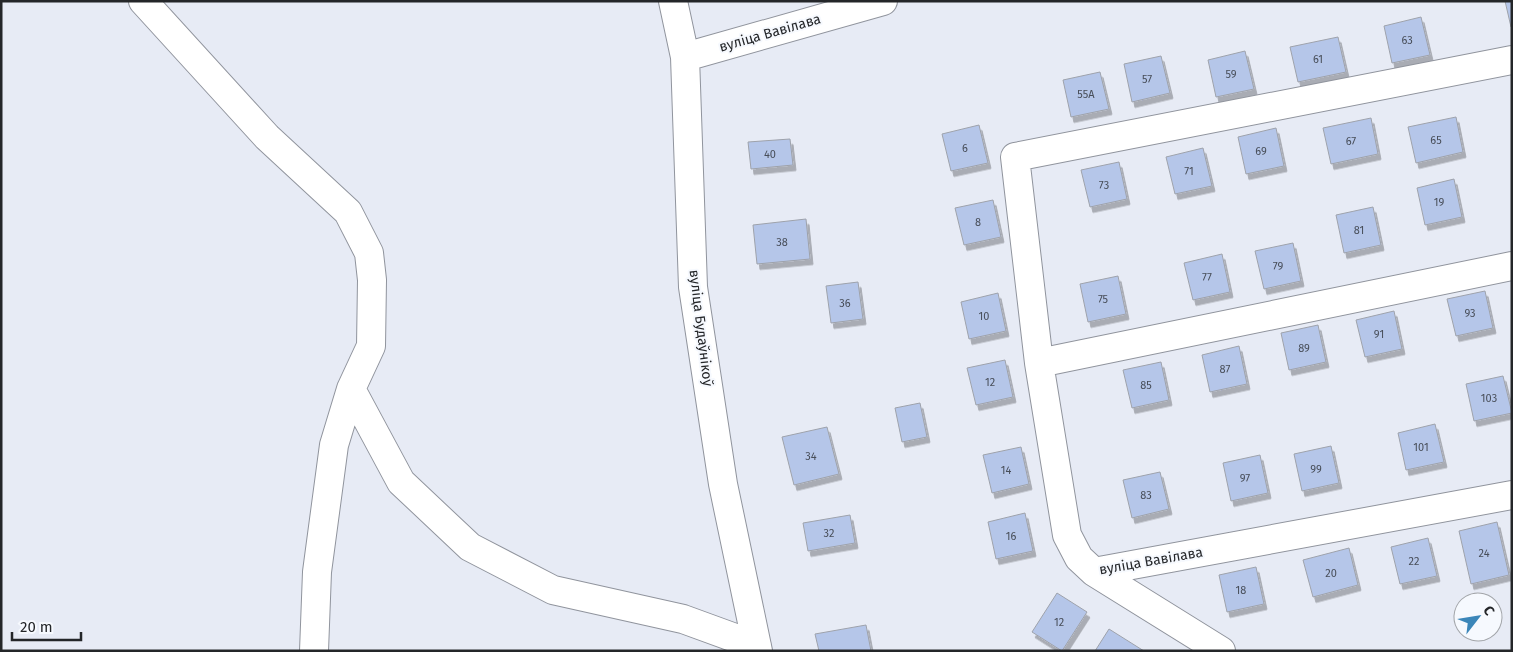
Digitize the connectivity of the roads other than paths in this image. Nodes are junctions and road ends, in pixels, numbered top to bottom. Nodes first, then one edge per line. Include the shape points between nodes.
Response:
1 (143, 1) edge
2 (674, 1) edge
3 (883, 1) edge
4 (685, 57) junction
5 (1512, 60) edge
6 (1512, 266) edge
7 (1039, 363) junction
8 (351, 389) junction
9 (1512, 495) edge
10 (1094, 572) junction
11 (758, 649) edge
12 (314, 651) edge
13 (1222, 651) edge

1 - 8 street via 267,137 348,212 369,254 372,280 371,346
2 - 4 street, вуліца Будаўнікоў
3 - 4 street, вуліца Вавілава
4 - 11 street, вуліца Будаўнікоў via 693,287 723,484
5 - 7 street, вуліца Вавілава via 1014,157
6 - 7 street
7 - 10 street, вуліца Вавілава via 1067,535 1079,558
8 - 11 street via 401,482 470,547 553,590 683,619
8 - 12 street via 334,446 318,572
9 - 10 street, вуліца Вавілава
10 - 13 street

